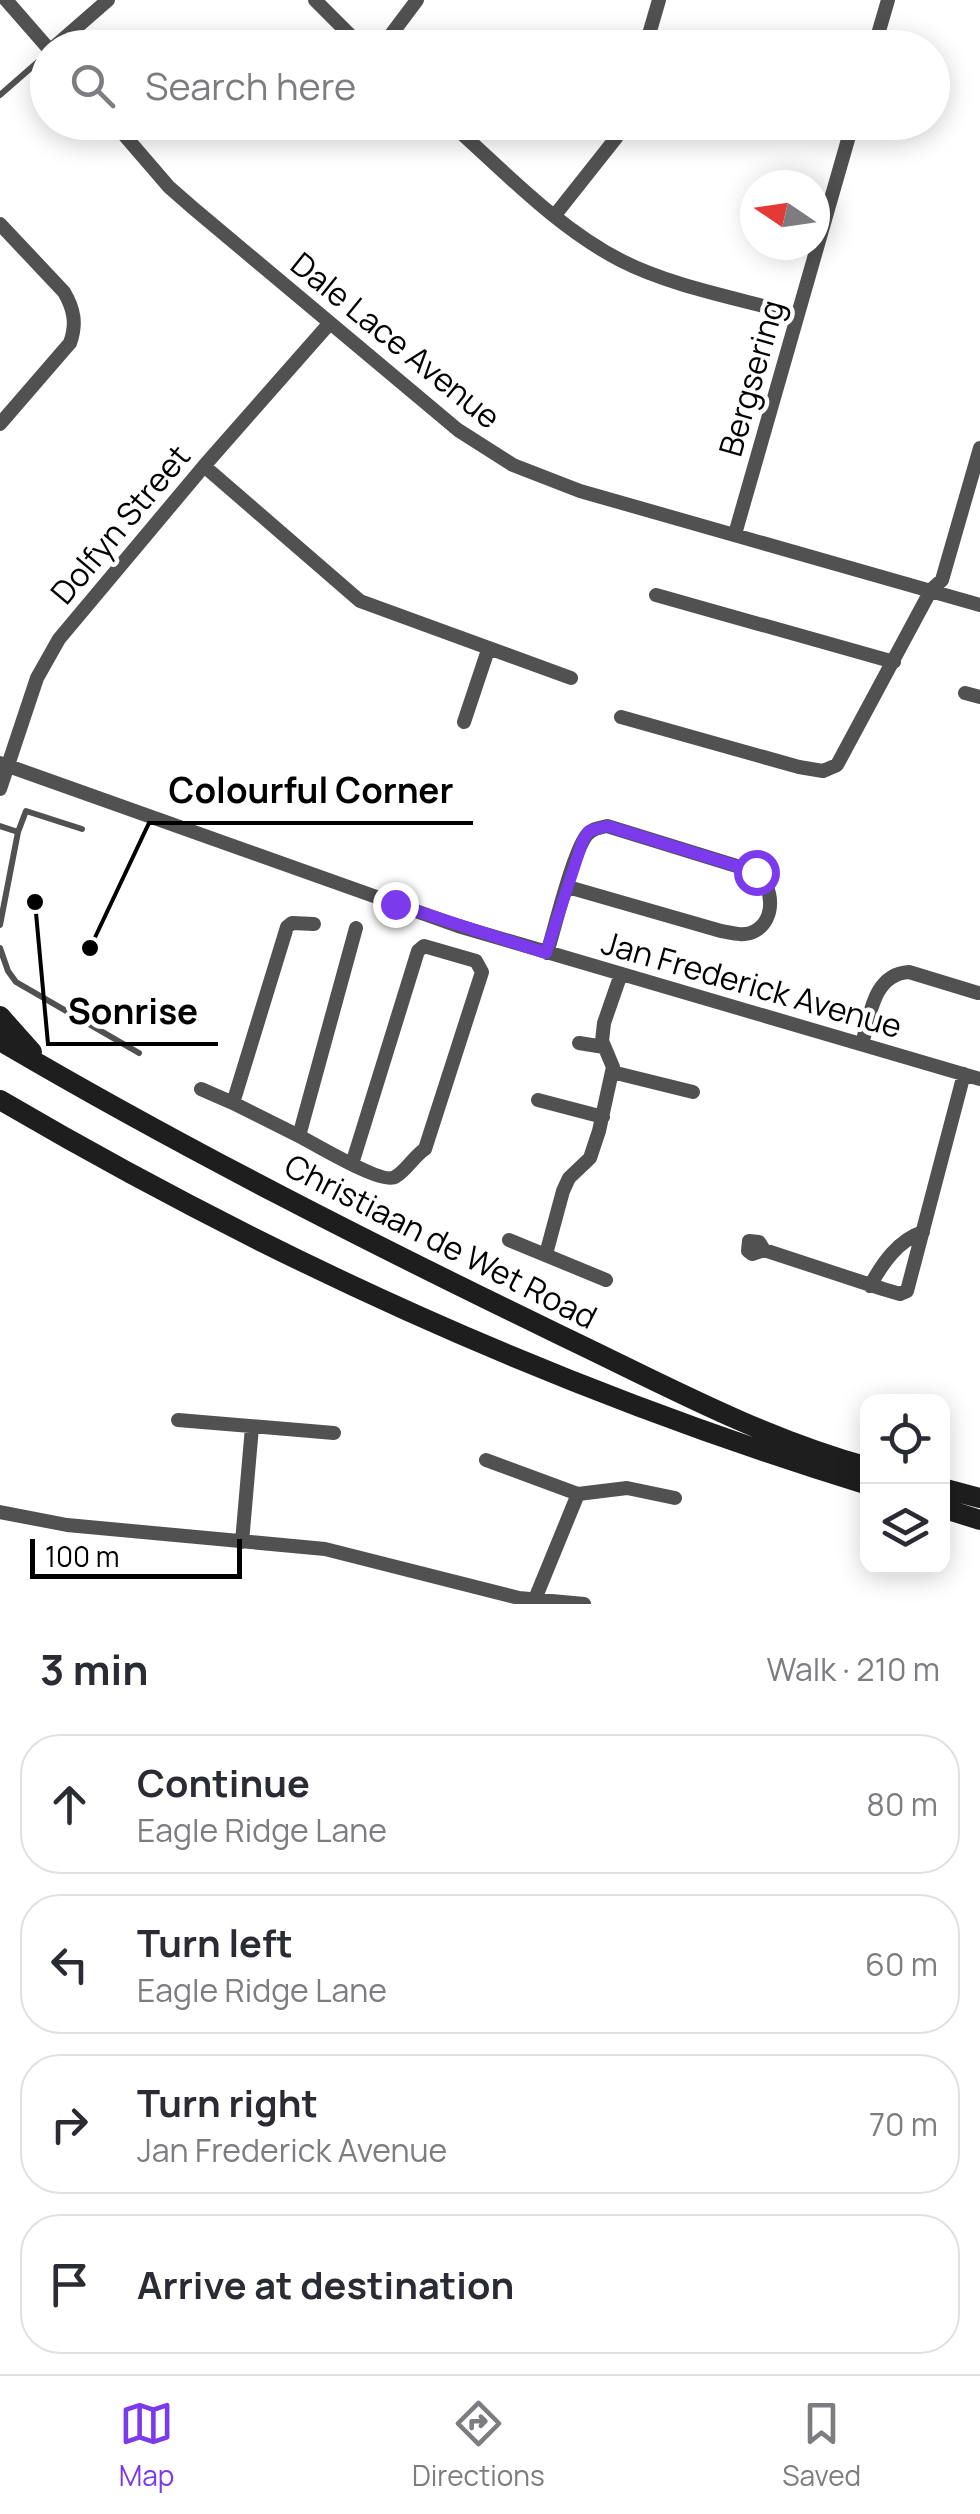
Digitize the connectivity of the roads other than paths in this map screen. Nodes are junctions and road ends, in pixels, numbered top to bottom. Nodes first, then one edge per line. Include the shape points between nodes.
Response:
1 (6, 0) edge
2 (108, 0) edge
3 (315, 0) edge
4 (417, 0) edge
5 (659, 0) edge
6 (888, 0) edge
7 (32, 30) edge
8 (73, 30) edge
9 (345, 30) edge
10 (395, 30) edge
11 (650, 30) edge
12 (879, 30) edge
13 (30, 68) edge
14 (0, 95) edge
15 (128, 140) edge
16 (470, 140) edge
17 (614, 140) edge
18 (848, 140) edge
19 (555, 215) junction
20 (0, 224) edge
21 (798, 315) junction
22 (329, 324) junction
23 (0, 424) edge
24 (980, 448) edge
25 (204, 466) junction
26 (735, 534) junction
27 (931, 590) junction
28 (656, 595) dead end
29 (980, 605) edge
30 (488, 650) junction
31 (894, 662) junction
32 (571, 678) dead end
33 (621, 716) dead end
34 (464, 722) dead end
35 (4, 764) edge
36 (0, 789) edge
37 (0, 826) edge
38 (82, 829) dead end
39 (18, 832) junction
40 (568, 887) junction
41 (314, 924) dead end
42 (0, 925) edge
43 (356, 928) dead end
44 (0, 948) edge
45 (546, 953) junction
46 (620, 974) junction
47 (978, 993) edge
48 (0, 1016) edge
49 (0, 1041) edge
50 (579, 1043) dead end
51 (862, 1044) junction
52 (604, 1047) junction
53 (139, 1053) dead end
54 (43, 1066) junction
55 (612, 1072) junction
56 (964, 1074) junction
57 (980, 1079) edge
58 (201, 1089) dead end
59 (693, 1092) dead end
60 (0, 1100) edge
61 (538, 1100) dead end
62 (234, 1103) junction
63 (0, 1109) edge
64 (603, 1118) junction
65 (38, 1123) junction
66 (299, 1136) junction
67 (352, 1164) junction
68 (923, 1232) junction
69 (510, 1240) dead end
70 (764, 1250) dead end
71 (546, 1254) junction
72 (606, 1280) dead end
73 (870, 1286) junction
74 (178, 1420) dead end
75 (252, 1427) junction
76 (334, 1433) dead end
77 (486, 1460) dead end
78 (860, 1465) edge
79 (865, 1484) edge
80 (950, 1490) edge
81 (578, 1494) junction
82 (674, 1498) dead end
83 (980, 1498) edge
84 (950, 1511) edge
85 (0, 1512) edge
86 (980, 1520) edge
87 (242, 1542) junction
88 (536, 1599) junction
89 (584, 1604) edge

1 - 7 street
2 - 8 street
3 - 9 street
4 - 10 street
5 - 11 street
6 - 12 street
13 - 14 lane
15 - 22 street, Dale Lace Avenue via 169,187
16 - 19 street
17 - 19 street
18 - 21 street, Bergsering
19 - 21 street via 624,262
20 - 23 street via 64,292 74,331
21 - 26 street, Bergsering
22 - 25 street, Dolfyn Street
22 - 26 street, Dale Lace Avenue via 458,430 513,465
24 - 27 street via 942,580
25 - 30 street via 360,601
25 - 35 street, Dolfyn Street via 48,654
26 - 27 street, Dale Lace Avenue
27 - 29 street, Dale Lace Avenue
27 - 31 street
28 - 31 street
30 - 32 street
30 - 34 street
31 - 33 street via 837,765 824,770
35 - 36 street, Dolfyn Street
35 - 45 street, Jan Frederick Avenue
37 - 39 lane
38 - 39 lane via 26,811
39 - 42 lane
40 - 40 street via 583,840 607,826 756,872 771,895 763,922 742,934
40 - 45 street
41 - 62 street via 287,927
43 - 66 street
44 - 53 lane via 16,982
45 - 46 street, Jan Frederick Avenue
46 - 51 street, Jan Frederick Avenue
46 - 52 street via 604,1023
47 - 51 street via 900,972 877,991
48 - 54 main road
49 - 54 main road, Christiaan de Wet Road
50 - 52 street
51 - 56 street, Jan Frederick Avenue
52 - 55 street
54 - 78 main road, Christiaan de Wet Road via 352,1233 686,1398
55 - 59 street
55 - 64 street
56 - 57 street, Jan Frederick Avenue
56 - 68 street
58 - 62 street
60 - 65 main road, Christiaan de Wet Road
61 - 64 street
62 - 66 street
63 - 65 main road
64 - 71 street via 590,1158 563,1190
65 - 79 main road, Christiaan de Wet Road via 236,1229 463,1335 624,1402
66 - 67 street
67 - 67 street via 392,1179 428,1146 482,972 476,960 432,946 418,951
68 - 73 street via 908,1237
68 - 73 street via 907,1291
69 - 71 street
70 - 73 street
71 - 72 street
74 - 75 street
75 - 76 street
75 - 87 street
77 - 81 street
80 - 83 main road
81 - 82 street via 627,1488
81 - 88 street
84 - 86 main road
85 - 87 street
87 - 88 street via 349,1553
88 - 89 street

